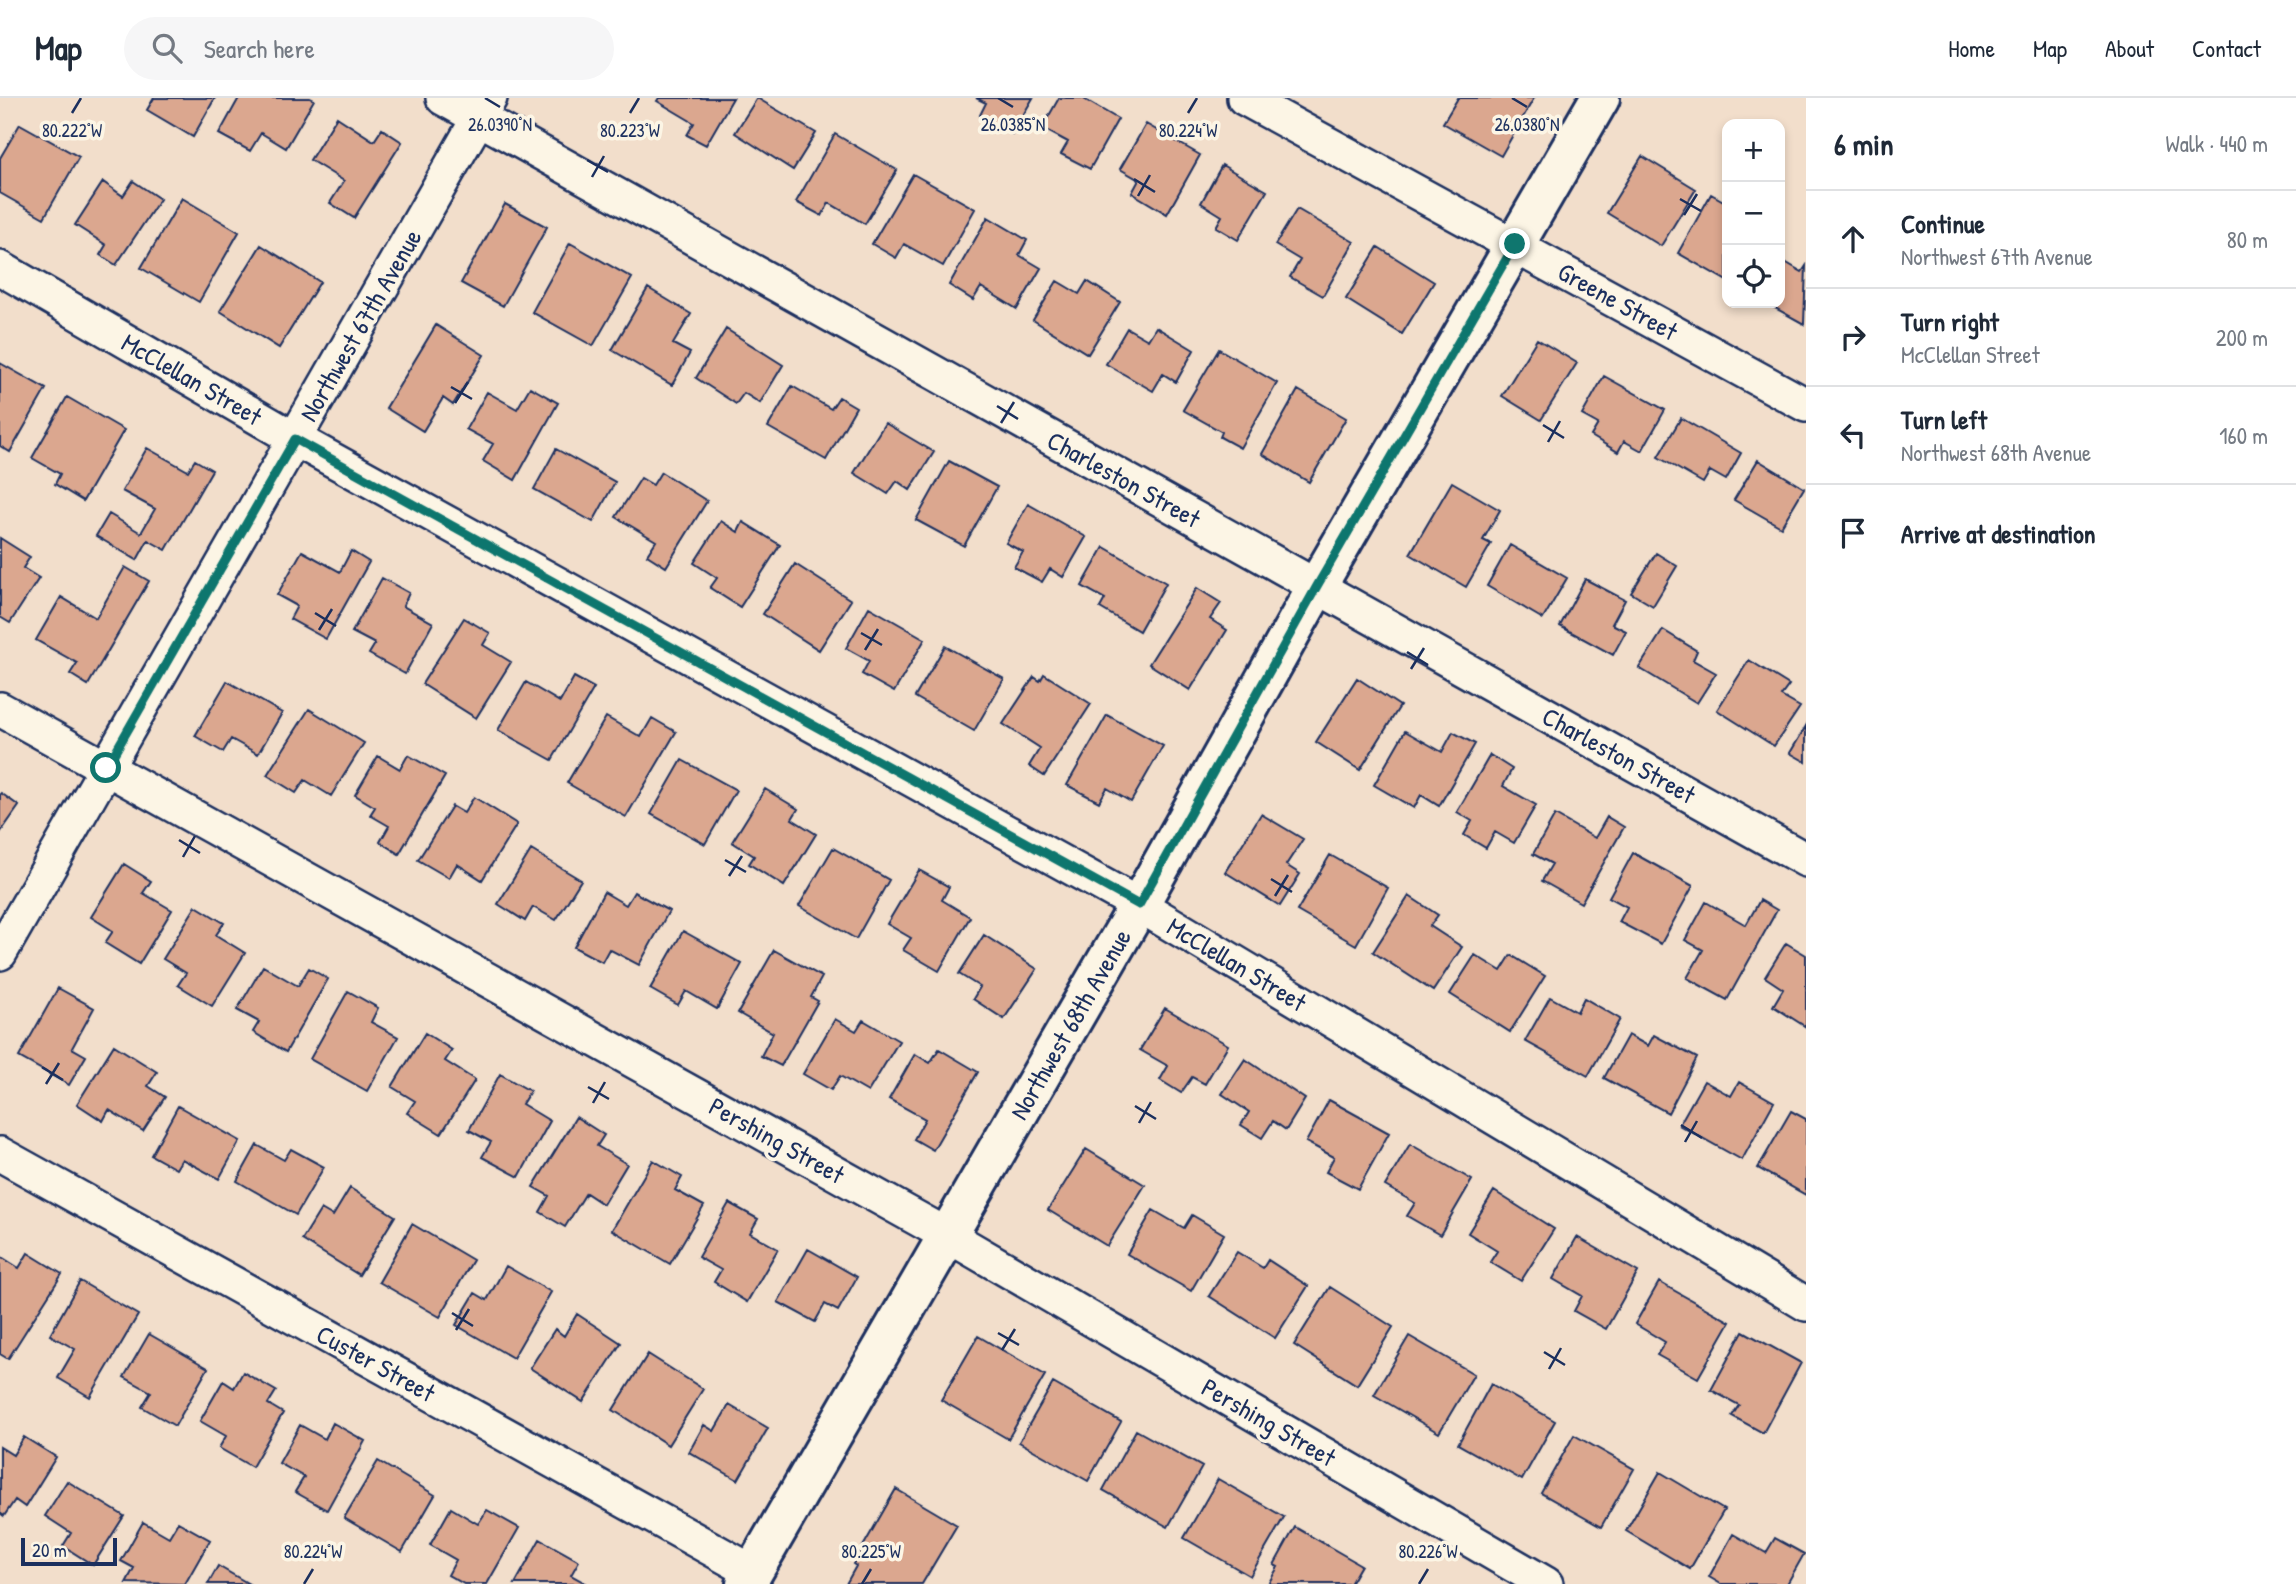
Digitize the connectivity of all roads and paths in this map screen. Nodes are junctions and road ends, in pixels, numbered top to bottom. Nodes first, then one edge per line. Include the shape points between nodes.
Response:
1 (443, 98) edge
2 (1244, 98) edge
3 (1600, 98) edge
4 (485, 108) edge
5 (1515, 244) junction
6 (0, 268) edge
7 (1806, 405) edge
8 (295, 439) junction
9 (1317, 586) junction
10 (0, 709) edge
11 (106, 768) junction
12 (1806, 860) edge
13 (1139, 905) junction
14 (0, 953) edge
15 (0, 1154) edge
16 (947, 1235) junction
17 (1806, 1304) edge
18 (749, 1578) edge
19 (1546, 1584) edge

1 - 4 street, Charleston Street
2 - 5 street, Greene Street
3 - 5 street, Northwest 68th Avenue
4 - 8 street, Northwest 67th Avenue
4 - 9 street, Charleston Street
5 - 7 street, Greene Street
5 - 9 street, Northwest 68th Avenue
6 - 8 street, McClellan Street
8 - 11 street, Northwest 67th Avenue
8 - 13 street, McClellan Street
9 - 12 street, Charleston Street
9 - 13 street, Northwest 68th Avenue
10 - 11 street, Pershing Street
11 - 14 street, Northwest 67th Avenue
11 - 16 street, Pershing Street
13 - 16 street, Northwest 68th Avenue
13 - 17 street, McClellan Street
15 - 18 street, Custer Street
16 - 18 street, Northwest 68th Avenue
16 - 19 street, Pershing Street

